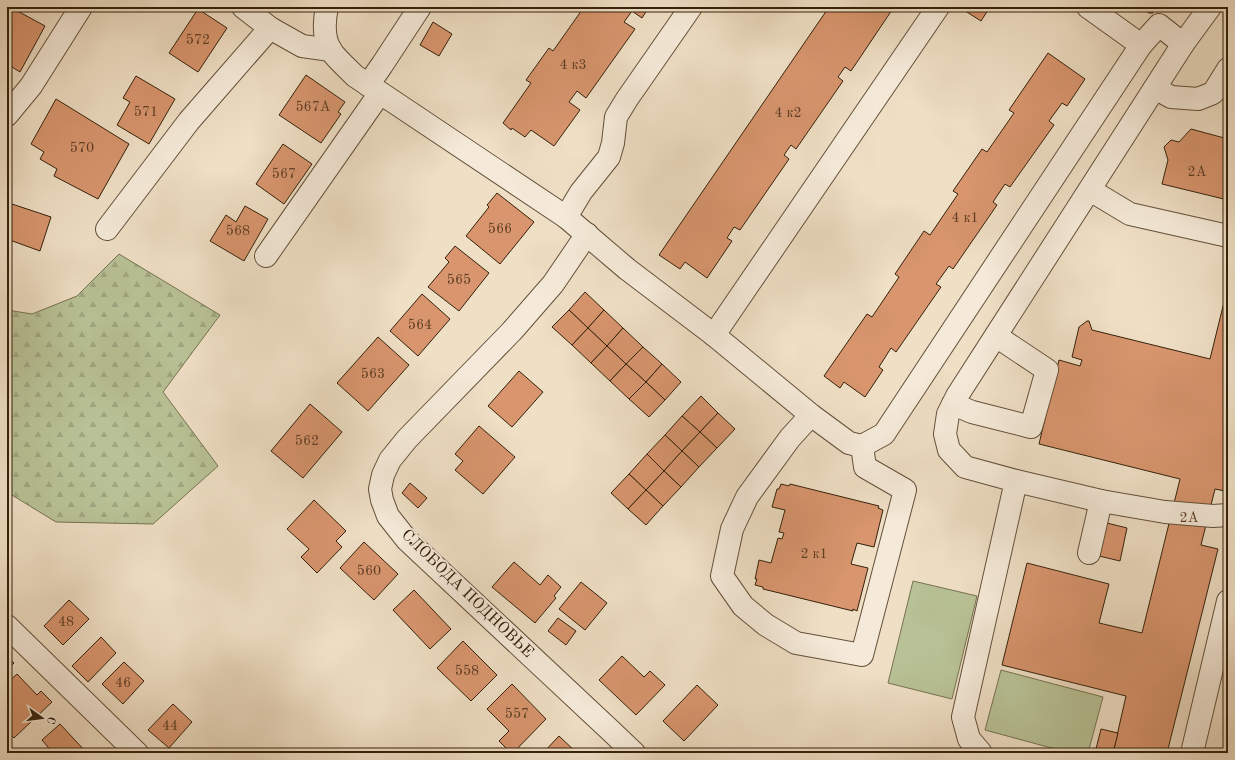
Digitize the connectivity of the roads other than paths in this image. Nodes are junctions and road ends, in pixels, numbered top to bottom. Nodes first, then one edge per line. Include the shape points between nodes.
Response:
1 (81, 7) edge
2 (243, 7) edge
3 (327, 7) edge
4 (420, 7) edge
5 (691, 7) edge
6 (938, 7) edge
7 (1088, 7) edge
8 (1210, 7) edge
9 (1162, 16) edge
10 (270, 28) junction
11 (1183, 44) junction
12 (1141, 45) junction
13 (331, 50) junction
14 (1228, 69) edge
15 (1155, 88) junction
16 (374, 89) junction
17 (7, 116) edge
18 (1090, 190) junction
19 (566, 217) junction
20 (107, 229) dead end
21 (587, 234) junction
22 (1228, 236) edge
23 (266, 256) dead end
24 (714, 335) junction
25 (996, 336) junction
26 (953, 404) junction
27 (811, 415) junction
28 (862, 446) junction
29 (1016, 481) junction
30 (1100, 501) junction
31 (1228, 515) edge
32 (1089, 553) dead end
33 (1228, 601) edge
34 (7, 626) edge
35 (137, 753) edge
36 (634, 753) edge
37 (980, 753) edge
38 (1192, 753) edge

1 - 17 street via 30,86
2 - 10 street
3 - 13 street via 325,35
4 - 16 street via 382,65
5 - 19 street via 616,117 609,157 581,192
6 - 24 street
7 - 12 street
8 - 11 street
9 - 11 street
9 - 12 street
10 - 13 street via 302,46
10 - 20 street via 189,121
11 - 15 street
12 - 28 street via 884,434
13 - 16 street via 355,76
14 - 15 street via 1213,93 1198,99 1171,98
15 - 18 street
16 - 19 street
16 - 23 street
18 - 22 street via 1130,214
18 - 25 street
19 - 21 street
21 - 24 street via 627,269
21 - 36 street, СЛОБОДА ПОДНОВЬЕ via 553,284 512,331 407,439 390,460 380,489 388,516 407,540
24 - 27 street
25 - 26 street
25 - 26 street via 1047,370 1031,427 972,412
26 - 29 street via 948,414 945,434 949,450 965,467
27 - 28 street via 849,443
27 - 28 street via 790,438 747,497 732,529 722,576 743,606 766,625 796,643 862,655 905,490 865,467
29 - 30 street
29 - 37 street via 963,717 969,739
30 - 31 street via 1165,512
30 - 32 street
33 - 38 street
34 - 35 street

